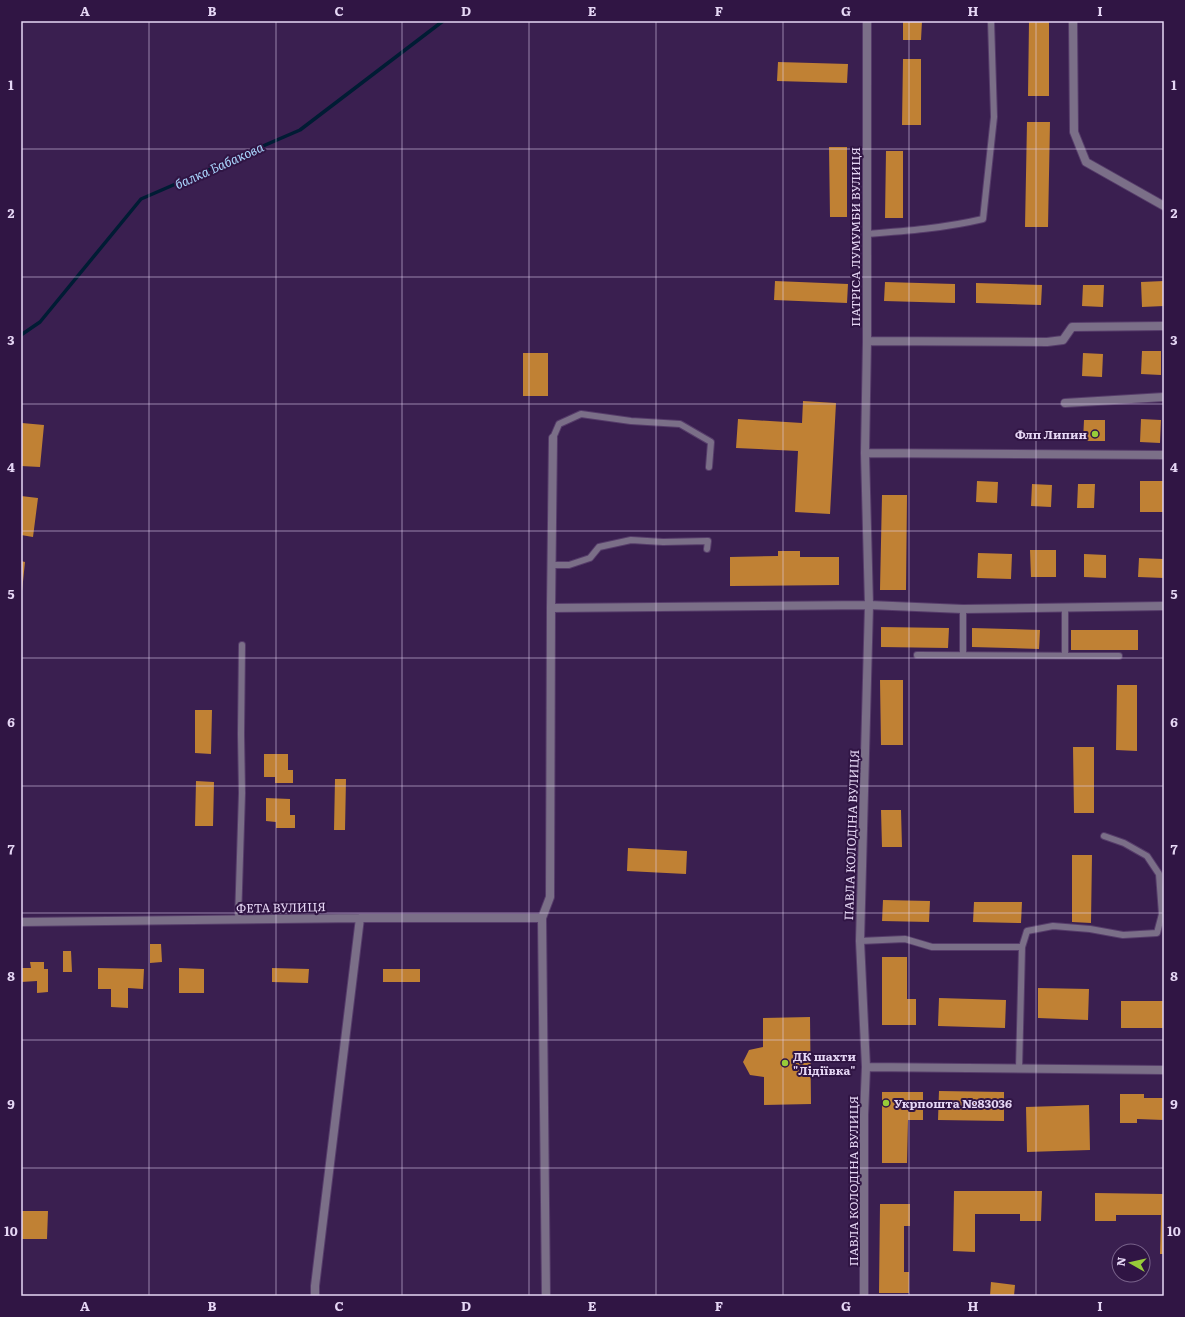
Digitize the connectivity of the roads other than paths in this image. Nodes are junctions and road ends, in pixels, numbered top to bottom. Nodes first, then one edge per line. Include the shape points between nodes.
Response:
1 (868, 21) edge
2 (991, 21) edge
3 (1074, 21) edge
4 (1164, 206) edge
5 (867, 234) junction
6 (1164, 326) edge
7 (867, 341) junction
8 (1164, 397) edge
9 (1065, 403) dead end
10 (553, 438) joint
11 (865, 453) junction
12 (1164, 455) edge
13 (710, 467) dead end
14 (709, 534) dead end
15 (708, 541) junction
16 (707, 549) dead end
17 (551, 566) junction
18 (869, 605) junction
19 (1164, 606) edge
20 (551, 608) junction
21 (1065, 608) junction
22 (963, 609) junction
23 (242, 645) dead end
24 (963, 654) junction
25 (917, 655) dead end
26 (1065, 655) junction
27 (1118, 656) dead end
28 (1104, 836) dead end
29 (1162, 874) edge
30 (360, 918) junction
31 (542, 918) junction
32 (238, 920) junction
33 (21, 922) edge
34 (860, 941) junction
35 (1022, 947) junction
36 (866, 1067) junction
37 (1019, 1069) junction
38 (1164, 1070) edge
39 (315, 1296) edge
40 (546, 1296) edge
41 (864, 1296) edge

1 - 5 street, ПАТРІСА ЛУМУМБИ ВУЛИЦЯ
2 - 5 lane via 994,117 983,219 900,232
3 - 4 street via 1074,132 1086,162
5 - 7 street, ПАТРІСА ЛУМУМБИ ВУЛИЦЯ
6 - 7 street via 1072,327 1063,340 1047,342
7 - 11 street, ПАТРІСА ЛУМУМБИ ВУЛИЦЯ
8 - 9 street
10 - 13 lane via 559,424 581,414 680,424 711,442
10 - 17 street
11 - 12 street
11 - 18 street, ПАТРІСА ЛУМУМБИ ВУЛИЦЯ
14 - 15 lane
15 - 16 lane
15 - 17 lane via 631,540 599,547 590,558 569,565
17 - 20 street
18 - 20 street
18 - 22 street
18 - 34 street, ПАВЛА КОЛОДІНА ВУЛИЦЯ
19 - 21 street
20 - 31 street via 550,897
21 - 22 street
21 - 26 lane
22 - 24 lane
23 - 32 lane via 242,794
24 - 25 lane
24 - 26 lane
26 - 27 lane
28 - 29 lane via 1124,843 1147,856
29 - 35 lane via 1162,914 1157,933 1123,935 1053,926 1027,931
30 - 31 street, ФЕТА ВУЛИЦЯ
30 - 32 street, ФЕТА ВУЛИЦЯ
30 - 39 street
31 - 40 street
32 - 33 street, ФЕТА ВУЛИЦЯ
34 - 35 lane via 905,939 932,947
34 - 36 street, ПАВЛА КОЛОДІНА ВУЛИЦЯ
35 - 37 lane
36 - 37 street
36 - 41 street, ПАВЛА КОЛОДІНА ВУЛИЦЯ
37 - 38 street

